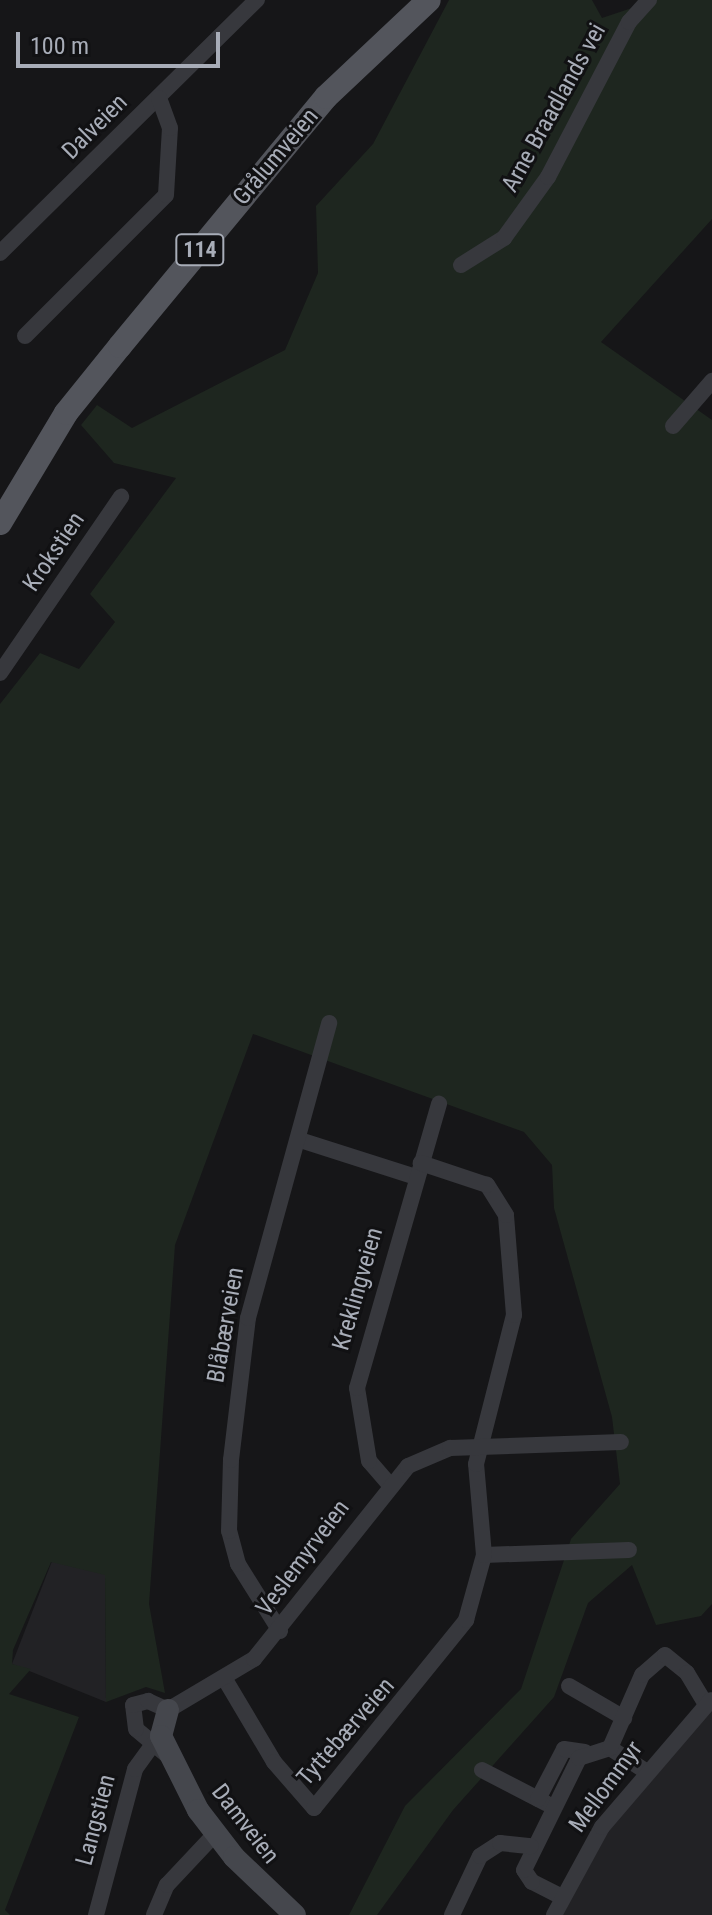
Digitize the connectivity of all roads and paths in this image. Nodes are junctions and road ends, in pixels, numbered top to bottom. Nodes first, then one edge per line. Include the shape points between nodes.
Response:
1 (257, 0) edge
2 (429, 0) edge
3 (649, 0) edge
4 (159, 98) junction
5 (0, 253) edge
6 (461, 265) dead end
7 (25, 336) dead end
8 (712, 381) edge
9 (673, 426) dead end
10 (121, 497) dead end
11 (0, 523) edge
12 (0, 673) edge
13 (329, 1023) dead end
14 (439, 1104) dead end
15 (300, 1140) junction
16 (418, 1170) junction
17 (621, 1442) dead end
18 (479, 1447) junction
19 (389, 1484) junction
20 (629, 1550) dead end
21 (484, 1555) junction
22 (280, 1631) junction
23 (226, 1681) junction
24 (569, 1686) dead end
25 (709, 1702) edge
26 (168, 1710) junction
27 (624, 1718) junction
28 (610, 1748) junction
29 (160, 1749) junction
30 (482, 1770) dead end
31 (644, 1770) junction
32 (544, 1803) junction
33 (214, 1835) junction
34 (531, 1846) junction
35 (562, 1897) junction
36 (96, 1915) edge
37 (154, 1915) edge
38 (295, 1915) edge
39 (452, 1915) edge
40 (554, 1915) edge

1 - 4 street, Dalveien
2 - 11 main road, Grålumveien / 114 via 326,97 120,346 66,413
3 - 6 street, Arne Braadlands vei via 629,22 548,177 513,226
4 - 5 street, Dalveien
4 - 7 street via 170,128 166,195
8 - 9 street
10 - 12 street, Krokstien
13 - 15 street, Blåbærveien
14 - 16 street, Kreklingveien
15 - 16 street, Tyttebærveien
15 - 22 street, Blåbærveien via 248,1318 231,1460 229,1531 238,1564
16 - 18 street, Tyttebærveien via 487,1185 506,1215 514,1315
16 - 19 street, Kreklingveien via 357,1388 369,1461
17 - 18 street
18 - 19 street, Veslemyrveien via 430,1455
18 - 21 street, Tyttebærveien
19 - 22 street, Veslemyrveien
20 - 21 street
21 - 23 street, Tyttebærveien via 459,1632 314,1808 274,1762
22 - 23 street, Veslemyrveien
23 - 26 street, Veslemyrveien
24 - 27 street
25 - 27 street via 665,1655 642,1675
25 - 31 street, Mellommyr
26 - 29 street, Damveien via 160,1727
26 - 29 street, Damveien via 148,1701 131,1709 136,1729
27 - 28 street
28 - 31 street
28 - 32 street via 564,1749
29 - 33 street, Damveien
29 - 36 street, Langstien via 135,1769
30 - 32 street
31 - 35 street, Mellommyr
32 - 34 street
33 - 37 street via 167,1885
33 - 38 street, Damveien
34 - 35 street via 526,1877
34 - 39 street via 500,1843 480,1856
35 - 40 street, Mellommyr

